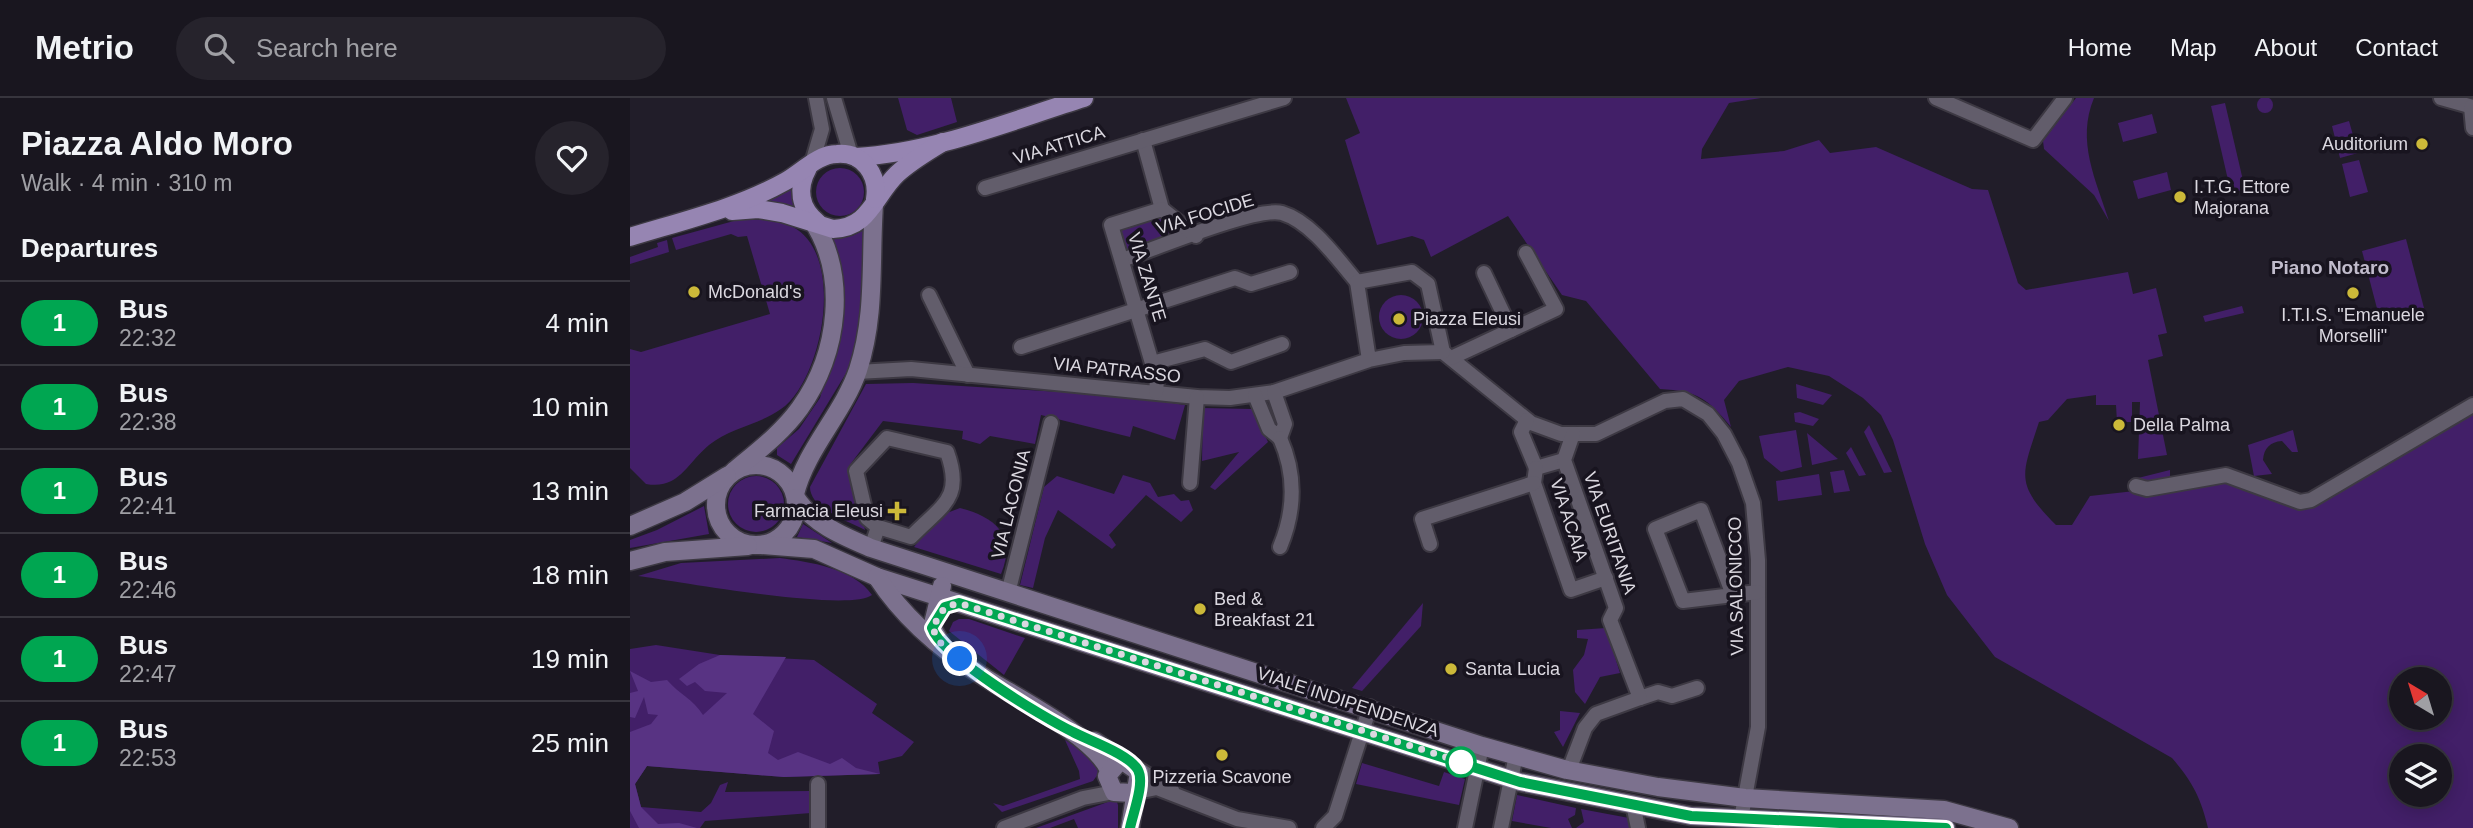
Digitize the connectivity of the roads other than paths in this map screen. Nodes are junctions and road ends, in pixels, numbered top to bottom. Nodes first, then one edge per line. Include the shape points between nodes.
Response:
1 (816, 98) edge
2 (834, 98) edge
3 (1084, 98) edge
4 (1284, 98) edge
5 (1936, 98) edge
6 (2065, 98) edge
7 (2441, 98) edge
8 (2472, 107) edge
9 (2473, 128) edge
10 (1143, 140) junction
11 (943, 142) junction
12 (853, 156) junction
13 (811, 166) junction
14 (985, 188) dead end
15 (875, 202) junction
16 (1162, 209) junction
17 (714, 212) junction
18 (815, 221) junction
19 (1196, 236) junction
20 (630, 237) edge
21 (1526, 253) dead end
22 (1122, 260) junction
23 (1290, 272) dead end
24 (1484, 273) dead end
25 (1357, 282) junction
26 (929, 295) dead end
27 (1137, 311) junction
28 (1511, 330) junction
29 (1282, 344) dead end
30 (1021, 347) dead end
31 (1447, 355) junction
32 (1369, 360) junction
33 (1152, 363) junction
34 (857, 372) junction
35 (968, 375) junction
36 (1156, 392) junction
37 (1274, 392) junction
38 (1255, 395) junction
39 (1197, 397) junction
40 (2473, 405) edge
41 (1527, 420) junction
42 (1051, 423) dead end
43 (1573, 434) junction
44 (1280, 438) junction
45 (1564, 460) junction
46 (732, 472) junction
47 (1535, 475) junction
48 (1190, 483) dead end
49 (2136, 486) dead end
50 (795, 496) junction
51 (630, 526) edge
52 (878, 527) junction
53 (1430, 544) dead end
54 (757, 545) junction
55 (1280, 547) dead end
56 (871, 548) junction
57 (630, 561) edge
58 (938, 570) junction
59 (877, 577) junction
60 (1606, 578) junction
61 (1758, 592) junction
62 (1008, 593) junction
63 (1733, 595) junction
64 (941, 598) junction
65 (959, 603) junction
66 (934, 620) junction
67 (942, 645) junction
68 (1697, 688) dead end
69 (1640, 698) junction
70 (1370, 707) junction
71 (1362, 732) junction
72 (1482, 746) junction
73 (1516, 755) junction
74 (1478, 768) junction
75 (1569, 770) junction
76 (1511, 779) junction
77 (1125, 781) junction
78 (818, 784) dead end
79 (1181, 798) junction
80 (1745, 798) junction
81 (1633, 804) junction
82 (1741, 818) junction
83 (1693, 822) edge
84 (1024, 824) edge
85 (1778, 824) edge
86 (1849, 825) edge
87 (818, 828) edge
88 (1004, 828) edge
89 (1130, 828) edge
90 (1289, 828) edge
91 (1323, 828) edge
92 (1465, 828) edge
93 (1501, 828) edge
94 (1639, 828) edge
95 (1945, 828) edge
96 (2009, 828) edge

1 - 13 street via 822,130
2 - 12 street
3 - 11 main road
4 - 10 street, VIA ATTICA
5 - 6 street via 2033,139
7 - 8 street
8 - 9 street
10 - 14 street, VIA ATTICA
10 - 16 street
11 - 12 main road
11 - 15 main road via 903,168
12 - 13 main road via 831,154
12 - 15 main road via 873,175
13 - 17 main road
13 - 18 main road via 800,193
15 - 18 main road via 858,224 846,229
15 - 34 street via 872,308
16 - 19 street
16 - 22 street, VIA ZANTE via 1111,225
17 - 18 main road via 758,209
17 - 20 main road
18 - 46 street via 834,266 833,320 825,355 800,408 776,436
19 - 22 street, VIA FOCIDE
19 - 25 street, VIA FOCIDE via 1244,218 1281,213 1303,225
21 - 28 street via 1556,309
22 - 27 street, VIA ZANTE
23 - 27 street via 1251,284 1235,278
24 - 28 street
25 - 31 street via 1412,272 1428,284
25 - 32 street
26 - 35 street
27 - 30 street
27 - 33 street, VIA ZANTE
28 - 31 street
29 - 33 street via 1231,362 1205,349
31 - 32 street via 1404,353
31 - 41 street, VIA SALONICCO
32 - 37 street, VIA PATRASSO
33 - 36 street, VIA ZANTE
34 - 35 street, VIA PATRASSO via 911,369
34 - 50 street via 807,462
35 - 36 street, VIA PATRASSO
36 - 39 street, VIA PATRASSO
37 - 38 street, VIA PATRASSO
37 - 44 street via 1285,424
38 - 39 street, VIA PATRASSO
38 - 44 street via 1269,429
39 - 48 street
40 - 49 street via 2311,500 2300,502 2226,475 2147,489
41 - 43 street, VIA SALONICCO
41 - 47 street, VIA ACAIA via 1521,432
42 - 62 street, VIA LACONIA
43 - 45 street, VIA EURITANIA
43 - 61 street, VIA SALONICCO via 1596,434 1665,401 1684,399 1707,414 1739,463 1753,503
44 - 55 street via 1292,489 1291,520
45 - 47 street, VIA ACAIA
45 - 60 street, VIA EURITANIA
46 - 50 street via 763,465 788,481
46 - 51 street via 685,502
46 - 54 street via 717,494 717,517 737,541
47 - 53 street via 1422,519
47 - 60 street, VIA ACAIA via 1571,590
50 - 54 street via 796,511 784,534
50 - 56 street, VIALE INDIPENDENZA via 805,511 831,530
52 - 52 street via 911,537 952,496 956,476 947,452 887,438 856,471 867,519
52 - 56 street
54 - 57 street, VIALE INDIPENDENZA via 665,552
54 - 59 street, VIALE INDIPENDENZA via 814,549
56 - 58 street, VIALE INDIPENDENZA
58 - 62 street, VIALE INDIPENDENZA
58 - 64 street
59 - 64 street, VIALE INDIPENDENZA
59 - 67 street via 917,627
60 - 69 street, VIA EURITANIA via 1616,608 1610,620
61 - 63 street
61 - 80 street, VIA SALONICCO via 1758,727
62 - 70 street, VIALE INDIPENDENZA
63 - 63 street via 1701,510 1655,528 1683,601
64 - 65 street, VIALE INDIPENDENZA
64 - 66 street
65 - 66 street via 945,607
65 - 71 street, VIALE INDIPENDENZA
66 - 67 street via 932,628
67 - 77 street via 1071,732 1102,745
68 - 69 street via 1672,696 1658,692
69 - 75 street via 1596,714 1585,728
70 - 71 street
70 - 72 street, VIALE INDIPENDENZA
71 - 74 street, VIALE INDIPENDENZA
71 - 91 street via 1335,816
72 - 73 street, VIALE INDIPENDENZA
72 - 74 street
73 - 75 street, VIALE INDIPENDENZA
73 - 76 street
74 - 76 street, VIALE INDIPENDENZA
74 - 92 street
75 - 80 street, VIALE INDIPENDENZA
76 - 81 street, VIALE INDIPENDENZA
76 - 93 street
77 - 79 street
77 - 79 street via 1162,782
77 - 84 street
77 - 89 street
78 - 87 street
79 - 90 street via 1237,819
80 - 82 street, VIA SALONICCO
80 - 96 street, VIALE INDIPENDENZA via 1944,810
81 - 83 street, VIALE INDIPENDENZA
81 - 94 street
82 - 83 street, VIALE INDIPENDENZA
82 - 85 street, VIALE INDIPENDENZA
84 - 88 street
85 - 86 street, VIALE INDIPENDENZA
86 - 95 street, VIALE INDIPENDENZA

